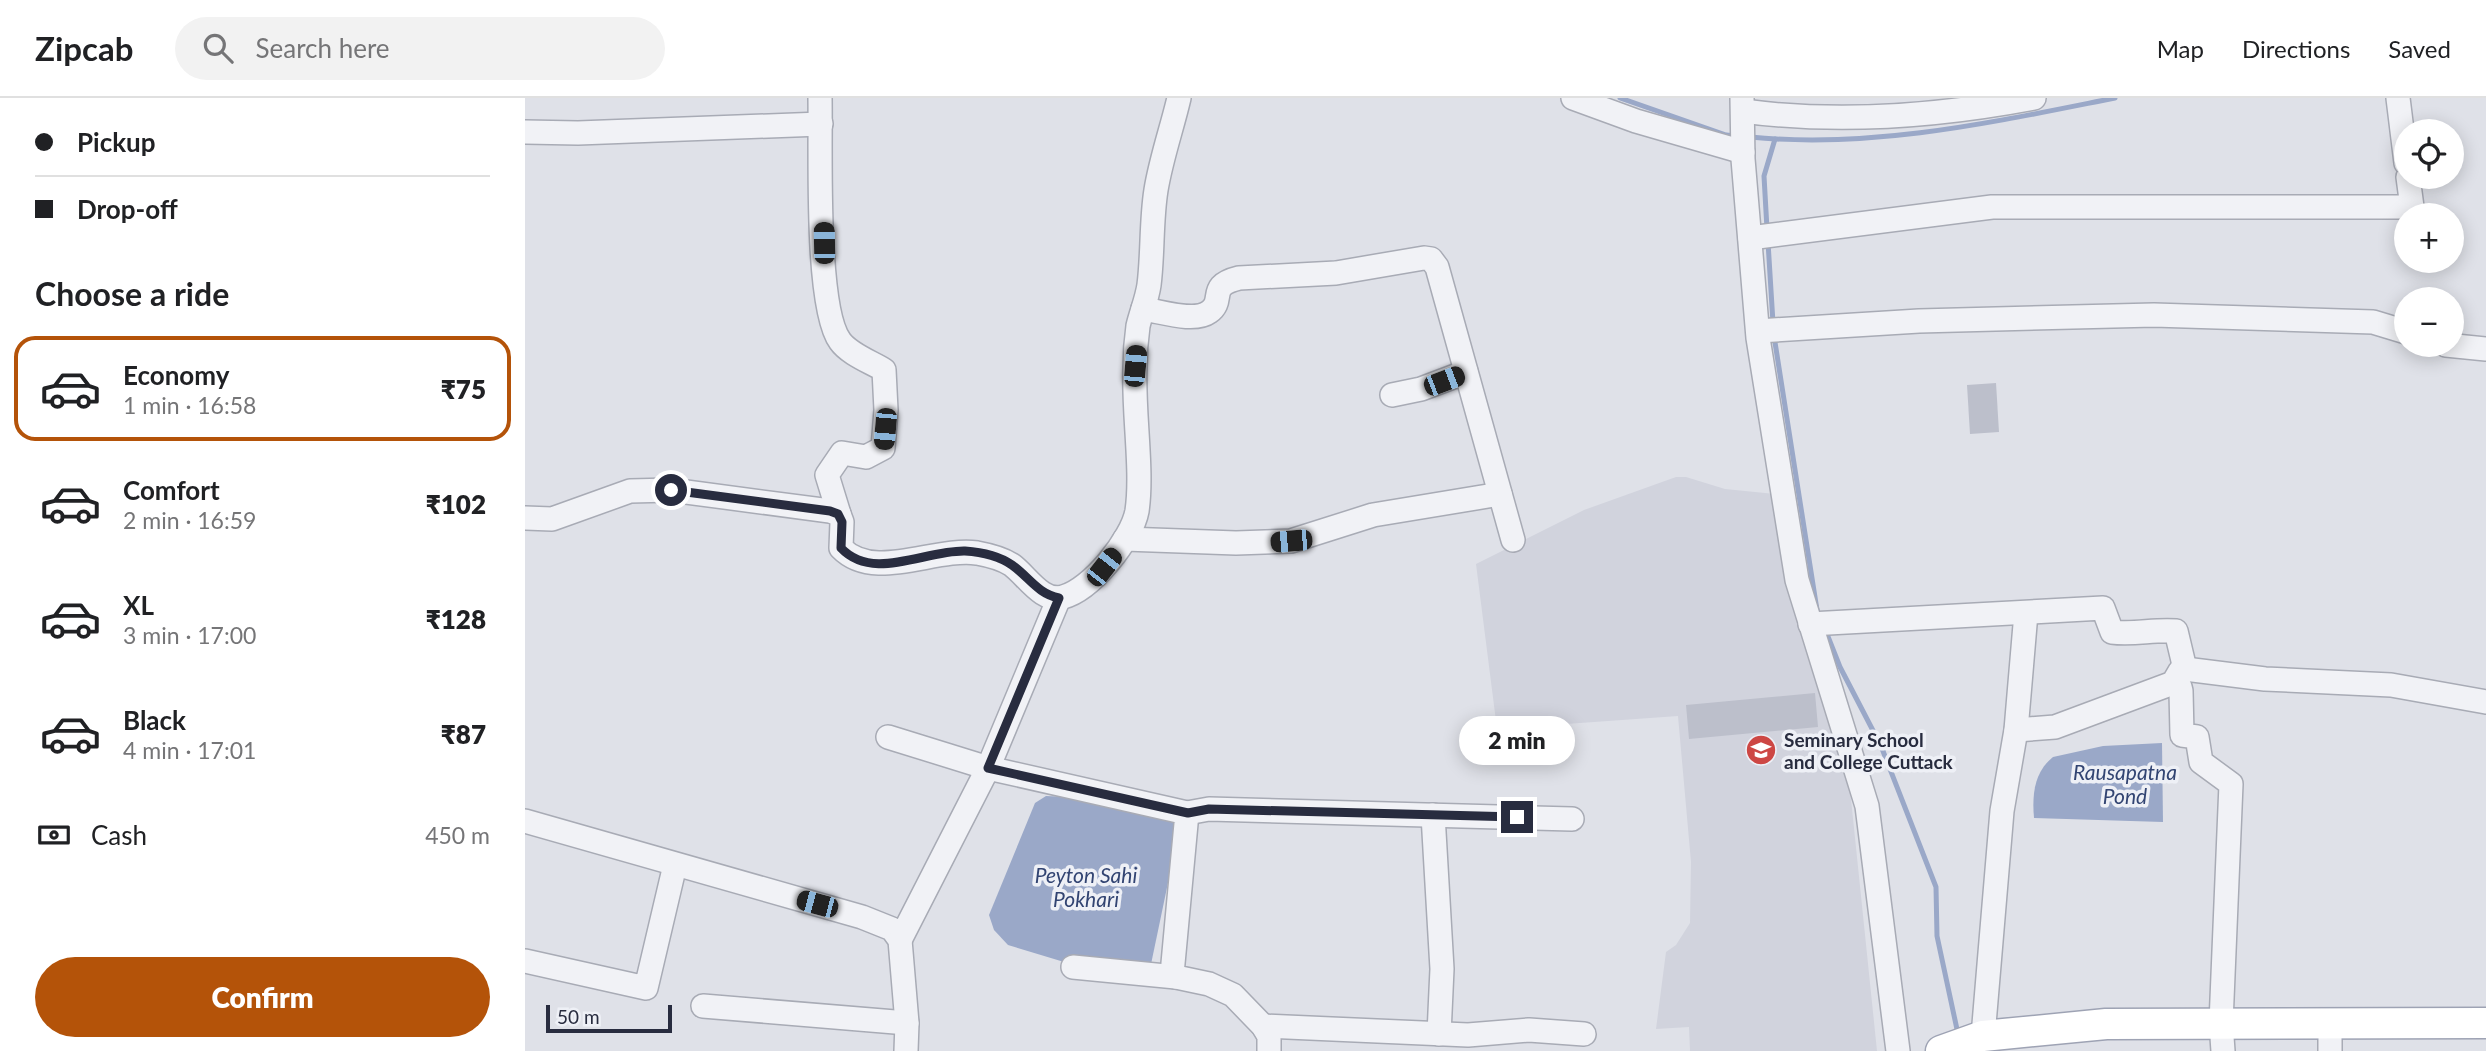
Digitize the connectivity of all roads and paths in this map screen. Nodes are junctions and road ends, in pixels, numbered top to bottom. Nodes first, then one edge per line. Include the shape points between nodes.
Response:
1 (820, 98) edge
2 (1179, 98) edge
3 (1573, 98) edge
4 (2034, 98) edge
5 (2398, 98) edge
6 (1743, 108) edge
7 (2401, 119) edge
8 (821, 124) junction
9 (525, 132) edge
10 (1743, 148) junction
11 (2410, 189) edge
12 (1750, 238) junction
13 (1143, 309) junction
14 (2394, 328) edge
15 (1758, 331) junction
16 (2464, 347) edge
17 (2486, 349) edge
18 (1466, 372) junction
19 (1392, 395) dead end
20 (1500, 494) junction
21 (838, 514) junction
22 (525, 518) edge
23 (1125, 539) junction
24 (1513, 540) dead end
25 (1059, 598) junction
26 (2026, 614) junction
27 (1810, 624) junction
28 (2179, 676) junction
29 (2486, 702) edge
30 (2016, 730) junction
31 (888, 737) dead end
32 (988, 768) junction
33 (1188, 813) junction
34 (1433, 815) junction
35 (1572, 819) dead end
36 (525, 821) edge
37 (675, 865) junction
38 (900, 940) junction
39 (525, 961) edge
40 (1073, 967) dead end
41 (1176, 977) junction
42 (703, 1006) dead end
43 (907, 1023) junction
44 (2486, 1023) edge
45 (1263, 1026) junction
46 (1439, 1034) junction
47 (1584, 1034) dead end
48 (2222, 1037) edge
49 (2330, 1037) edge
50 (1962, 1043) edge
51 (906, 1051) edge
52 (1269, 1051) edge
53 (1898, 1051) edge

1 - 8 street
2 - 13 street via 1156,191
3 - 10 street via 1636,121
4 - 6 street via 1913,116 1782,116
5 - 7 street
6 - 10 street
8 - 9 street
8 - 21 street via 830,326 842,344 884,370 886,410 883,448 866,457 842,453 827,475
10 - 12 street
11 - 12 street via 2412,207 1992,207
12 - 15 street
13 - 18 street via 1207,314 1220,286 1232,279 1336,273 1431,259
13 - 23 street via 1135,366 1137,512
14 - 15 street via 2373,322 2154,315
15 - 27 street via 1797,580
16 - 17 street
18 - 19 street
18 - 20 street
20 - 23 street via 1373,515 1291,541
20 - 24 street
21 - 22 street via 671,490 630,491 552,519
21 - 25 street via 841,548 850,558 876,565 965,551 987,554 1011,564 1046,596
23 - 25 street via 1087,583
25 - 32 street
26 - 27 street
26 - 28 street via 2103,608 2112,632 2176,631
26 - 30 street
27 - 53 street via 1867,806
28 - 29 street via 2391,685
28 - 30 street via 2055,727
28 - 48 street via 2182,735 2197,737 2201,762 2231,784
30 - 50 street
31 - 32 street
32 - 33 street
32 - 38 street
33 - 34 street via 1209,809
33 - 41 street via 1172,974
34 - 35 street
34 - 46 street via 1442,969
36 - 37 street
37 - 38 street via 862,917 892,929
37 - 39 street via 646,988
38 - 43 street
40 - 41 street
41 - 45 street via 1233,995
42 - 43 street
43 - 51 street
44 - 49 main road
45 - 46 street
45 - 52 street via 1269,1036
46 - 47 street via 1529,1030
48 - 49 main road
48 - 50 main road via 2106,1024

